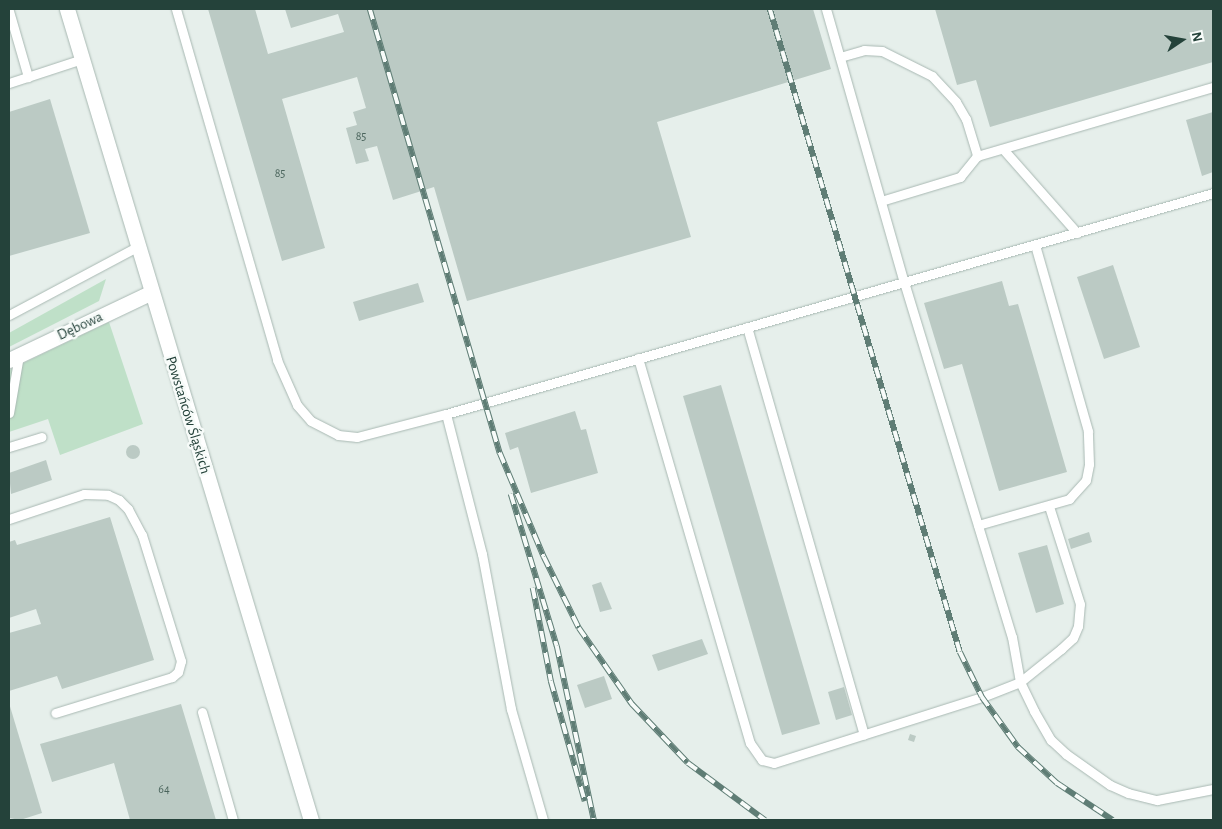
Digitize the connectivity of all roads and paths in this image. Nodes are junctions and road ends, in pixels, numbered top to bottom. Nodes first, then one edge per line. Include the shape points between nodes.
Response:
1 (67, 9) edge
2 (176, 9) edge
3 (826, 9) edge
4 (9, 11) edge
5 (840, 57) junction
6 (82, 59) junction
7 (28, 77) junction
8 (9, 83) edge
9 (1213, 87) edge
10 (1003, 148) junction
11 (977, 156) junction
12 (1213, 193) edge
13 (881, 201) junction
14 (1077, 233) junction
15 (1035, 245) junction
16 (137, 247) junction
17 (904, 282) junction
18 (150, 293) junction
19 (9, 315) edge
20 (747, 327) junction
21 (14, 358) edge
22 (638, 358) junction
23 (9, 413) edge
24 (446, 414) junction
25 (42, 437) dead end
26 (9, 447) edge
27 (1049, 506) junction
28 (9, 519) edge
29 (978, 525) junction
30 (1020, 682) junction
31 (202, 712) dead end
32 (55, 713) dead end
33 (864, 735) junction
34 (1213, 789) edge
35 (307, 819) edge
36 (234, 820) edge
37 (543, 820) edge

1 - 6 main road, Powstańców Śląskich
2 - 24 lane via 276,360 297,405 325,430 357,437
3 - 5 lane
4 - 7 lane
5 - 11 lane via 864,50 882,51 932,76 950,94 966,119
5 - 13 lane
6 - 7 lane
6 - 16 main road, Powstańców Śląskich
7 - 8 lane
9 - 10 lane
10 - 11 lane
10 - 14 lane
11 - 13 lane via 960,177
12 - 14 lane
13 - 17 lane
14 - 15 lane
15 - 17 lane
15 - 27 lane via 1090,445 1086,480 1079,491 1069,499
16 - 18 main road, Powstańców Śląskich
16 - 19 lane
17 - 20 lane
17 - 29 lane
18 - 21 main road, Dębowa
18 - 35 main road, Powstańców Śląskich
20 - 22 lane
20 - 33 lane
21 - 23 lane
22 - 24 lane
22 - 33 lane via 750,743 762,760 774,763
24 - 37 lane via 482,554 511,709
25 - 26 lane
27 - 29 lane
27 - 30 lane via 1081,616 1073,638
28 - 32 lane via 84,494 108,495 119,500 128,509 142,535 181,661 178,672 172,677
29 - 30 lane via 1012,637
30 - 33 lane
30 - 34 lane via 1051,740 1110,785 1157,800
31 - 36 lane

